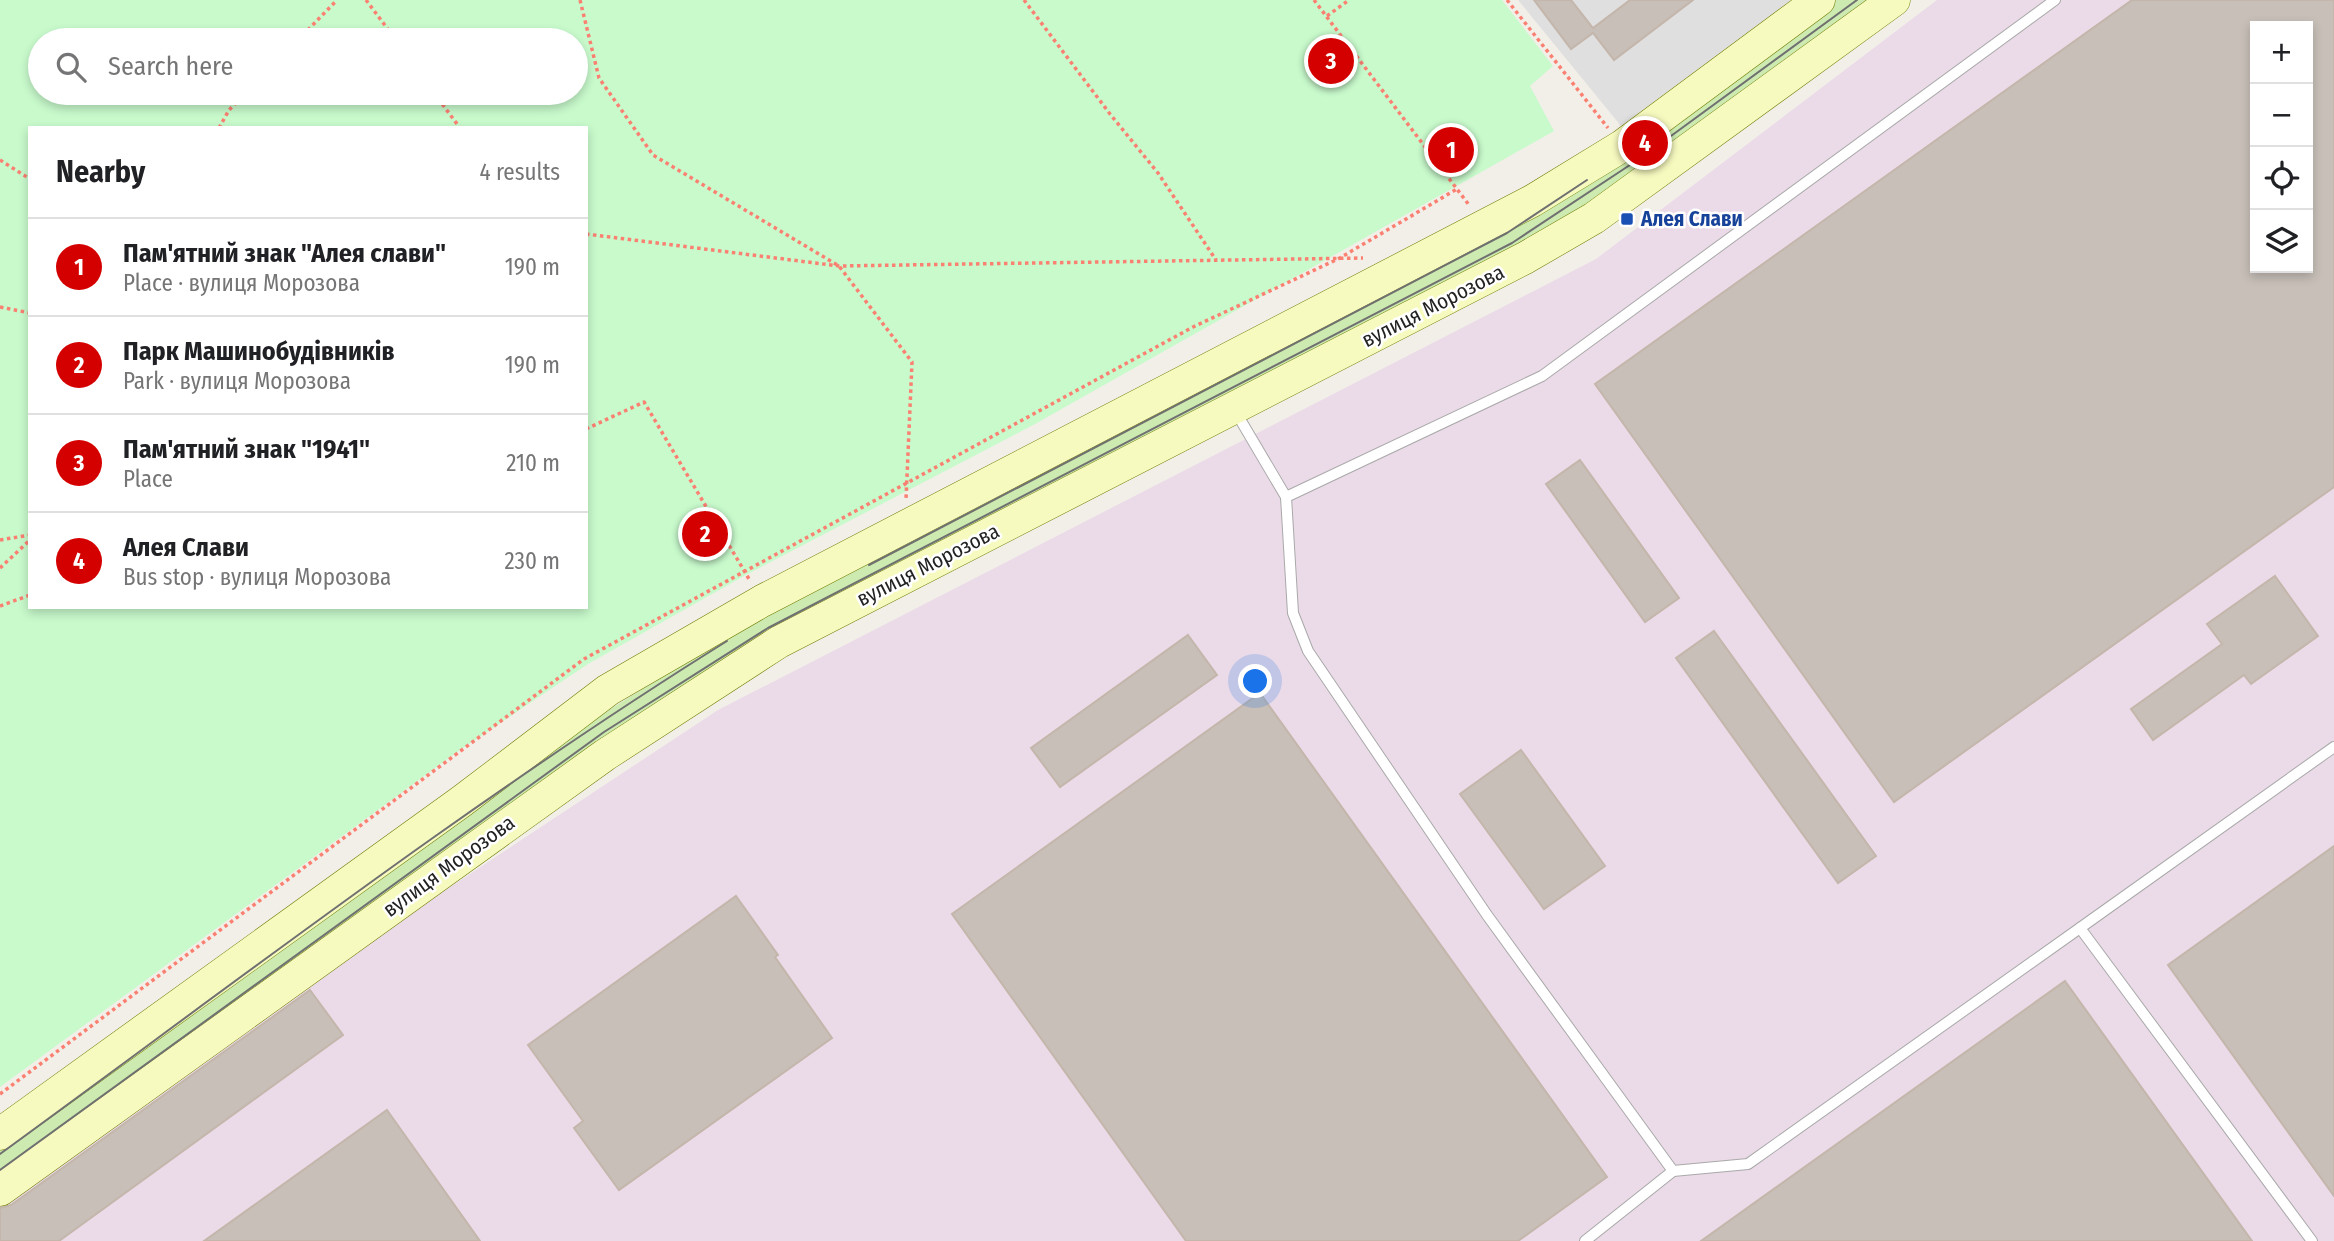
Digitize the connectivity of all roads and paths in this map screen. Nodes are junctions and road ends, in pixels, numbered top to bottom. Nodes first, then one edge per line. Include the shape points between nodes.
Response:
1 (337, 0) edge
2 (366, 0) edge
3 (580, 0) edge
4 (1024, 0) edge
5 (1314, 0) edge
6 (1349, 0) edge
7 (1507, 0) edge
8 (1819, 0) edge
9 (1894, 0) edge
10 (2055, 0) edge
11 (1327, 16) junction
12 (310, 28) edge
13 (387, 28) edge
14 (587, 28) edge
15 (588, 33) edge
16 (234, 105) edge
17 (443, 105) edge
18 (220, 126) edge
19 (459, 126) edge
20 (1622, 146) junction
21 (0, 159) edge
22 (28, 178) edge
23 (1485, 226) junction
24 (588, 234) edge
25 (1364, 258) dead end
26 (1217, 261) junction
27 (839, 266) junction
28 (0, 307) edge
29 (28, 313) edge
30 (1233, 407) junction
31 (588, 428) edge
32 (1286, 497) junction
33 (905, 527) junction
34 (28, 538) edge
35 (0, 540) edge
36 (28, 540) edge
37 (0, 568) edge
38 (28, 596) edge
39 (762, 601) junction
40 (0, 606) edge
41 (2334, 747) edge
42 (2080, 928) junction
43 (0, 1134) edge
44 (1673, 1171) junction
45 (0, 1191) edge
46 (1586, 1241) edge
47 (2312, 1241) edge

1 - 12 path
2 - 13 path
3 - 14 path
4 - 26 path via 1158,173
5 - 11 path
6 - 11 path
7 - 20 path
8 - 20 main road, вулиця Морозова
9 - 30 main road, вулиця Морозова via 1594,218 1514,264
10 - 32 lane via 1542,376
11 - 23 path
15 - 27 path via 599,78 653,155
16 - 18 path
17 - 19 path
20 - 23 main road, вулиця Морозова
21 - 22 path
23 - 33 main road, вулиця Морозова
24 - 27 path
25 - 26 path
26 - 27 path
27 - 33 path via 912,362
28 - 29 path
30 - 32 lane
30 - 45 main road, вулиця Морозова via 779,642 605,755
31 - 39 path via 644,402
32 - 44 lane via 1293,613 1308,651 1488,915
33 - 39 main road, вулиця Морозова
34 - 35 path
36 - 37 path
38 - 40 path
39 - 43 main road, вулиця Морозова via 608,690 462,801
41 - 42 lane
42 - 44 lane via 1748,1164
42 - 47 lane
44 - 46 lane

